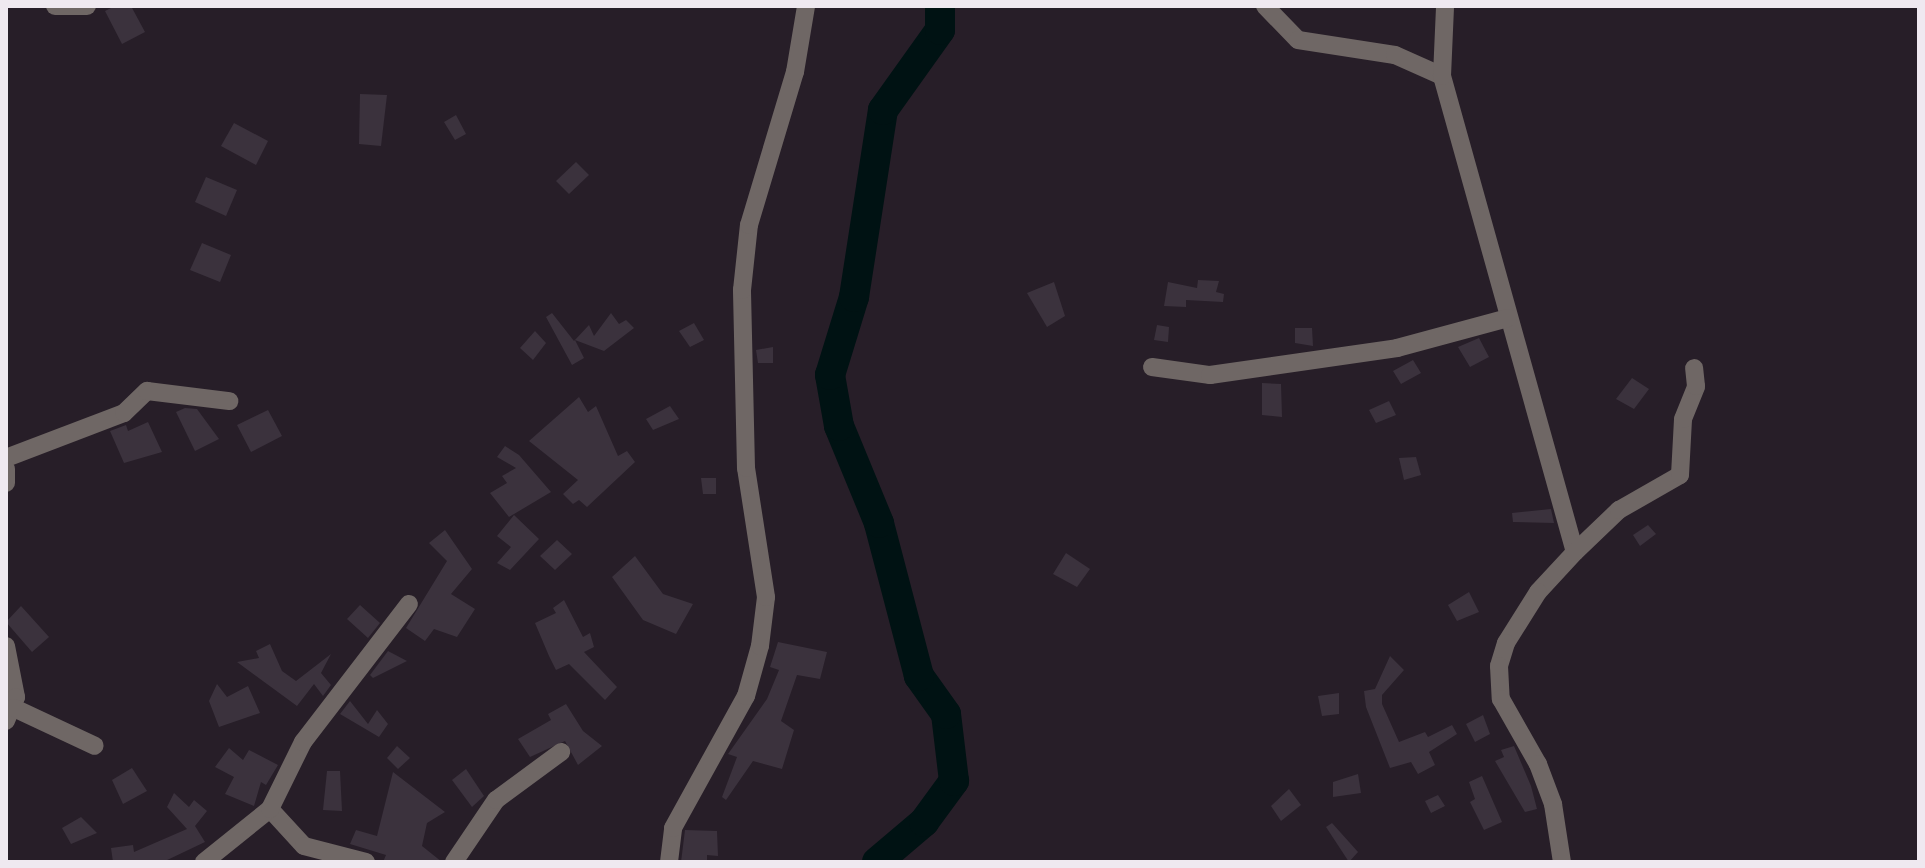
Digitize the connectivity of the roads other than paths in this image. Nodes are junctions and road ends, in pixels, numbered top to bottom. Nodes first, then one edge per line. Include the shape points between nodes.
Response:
1 (55, 6) edge
2 (87, 6) edge
3 (806, 6) edge
4 (1265, 6) edge
5 (1445, 6) edge
6 (1442, 76) junction
7 (1508, 318) junction
8 (1152, 367) dead end
9 (1694, 368) dead end
10 (229, 401) dead end
11 (6, 458) edge
12 (6, 469) edge
13 (6, 483) edge
14 (1575, 552) junction
15 (409, 604) dead end
16 (6, 646) edge
17 (10, 715) edge
18 (95, 746) dead end
19 (561, 752) dead end
20 (270, 809) junction
21 (326, 858) edge
22 (204, 862) edge
23 (366, 862) edge
24 (454, 862) edge
25 (669, 862) edge
26 (1562, 862) edge

1 - 2 street
3 - 25 street via 806,28 749,225 742,290 746,468 766,597 760,646 746,696 673,828
4 - 6 street via 1298,40 1395,55
5 - 6 street
6 - 7 street
7 - 8 street via 1397,348 1210,375
7 - 14 street
9 - 14 street via 1696,386 1683,419 1680,475 1619,510
10 - 11 street via 147,391 124,413
12 - 13 street
14 - 26 street via 1538,592 1506,643 1499,666 1501,699 1538,764 1553,804
15 - 20 street via 303,742
16 - 17 street via 15,684
17 - 18 street
19 - 24 street via 496,800
20 - 21 street via 304,846
20 - 22 street
21 - 23 street

